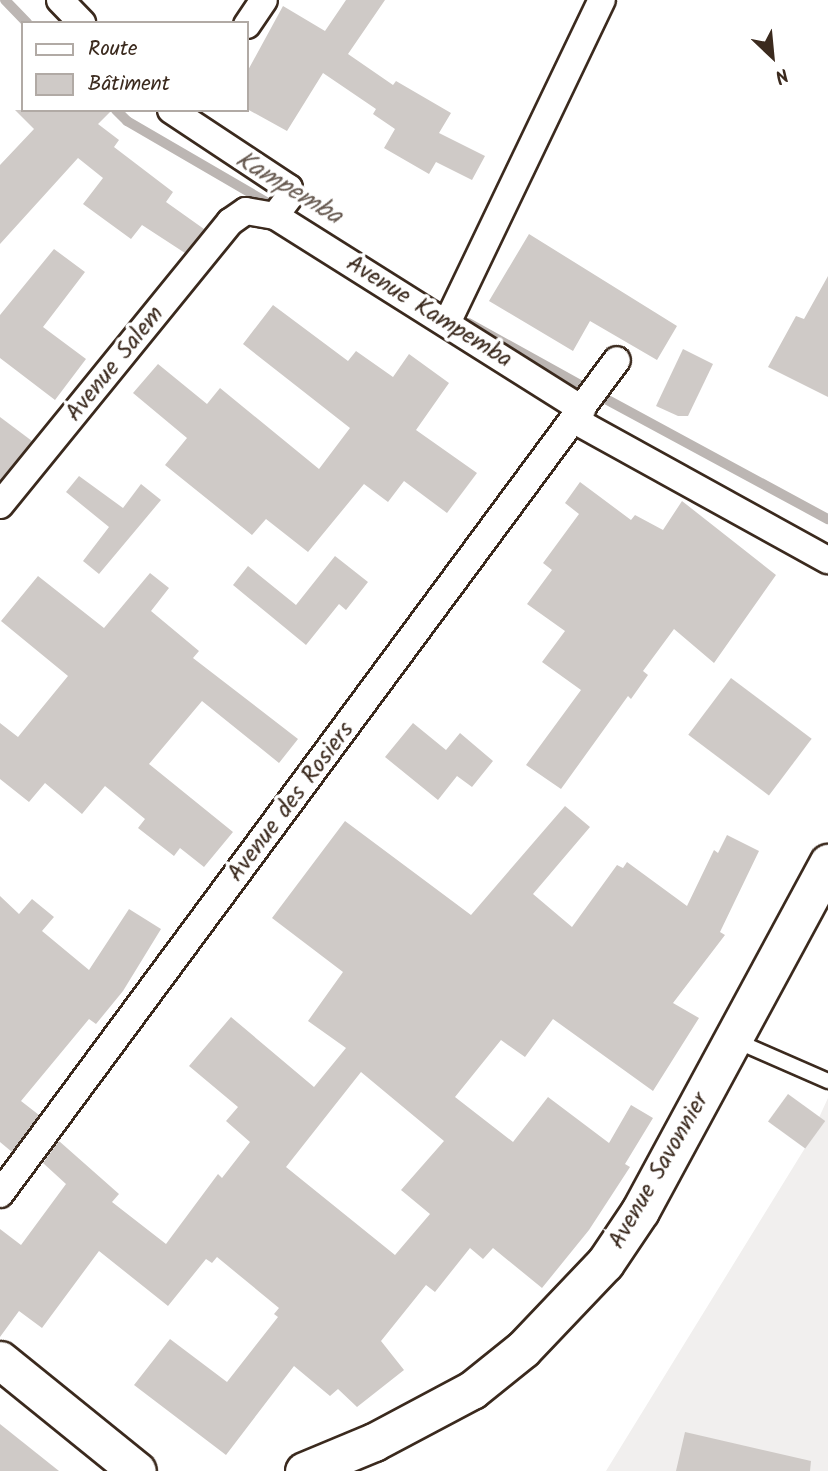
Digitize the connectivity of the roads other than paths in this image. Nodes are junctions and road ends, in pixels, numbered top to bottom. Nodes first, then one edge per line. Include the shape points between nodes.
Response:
1 (60, 0) edge
2 (264, 0) edge
3 (602, 0) edge
4 (80, 21) edge
5 (248, 24) edge
6 (180, 113) edge
7 (282, 207) junction
8 (230, 222) joint
9 (455, 308) junction
10 (594, 391) junction
11 (0, 505) edge
12 (828, 560) edge
13 (828, 863) edge
14 (733, 1039) junction
15 (828, 1081) edge
16 (0, 1194) edge
17 (0, 1360) edge
18 (137, 1471) edge
19 (304, 1471) edge

1 - 4 street
2 - 5 street
3 - 9 street
6 - 7 street, Avenue Kampemba via 289,188
7 - 8 street, Avenue Kampemba via 246,211
7 - 9 street, Avenue Kampemba
8 - 11 street, Avenue Salem
9 - 10 street, Avenue Kampemba
10 - 12 street, Avenue Kampemba
10 - 16 street, Avenue des Rosiers
13 - 14 street, Avenue Savonnier
14 - 15 lane
14 - 19 street, Avenue Savonnier via 640,1212 605,1263 523,1349 472,1390 421,1419
17 - 18 street

